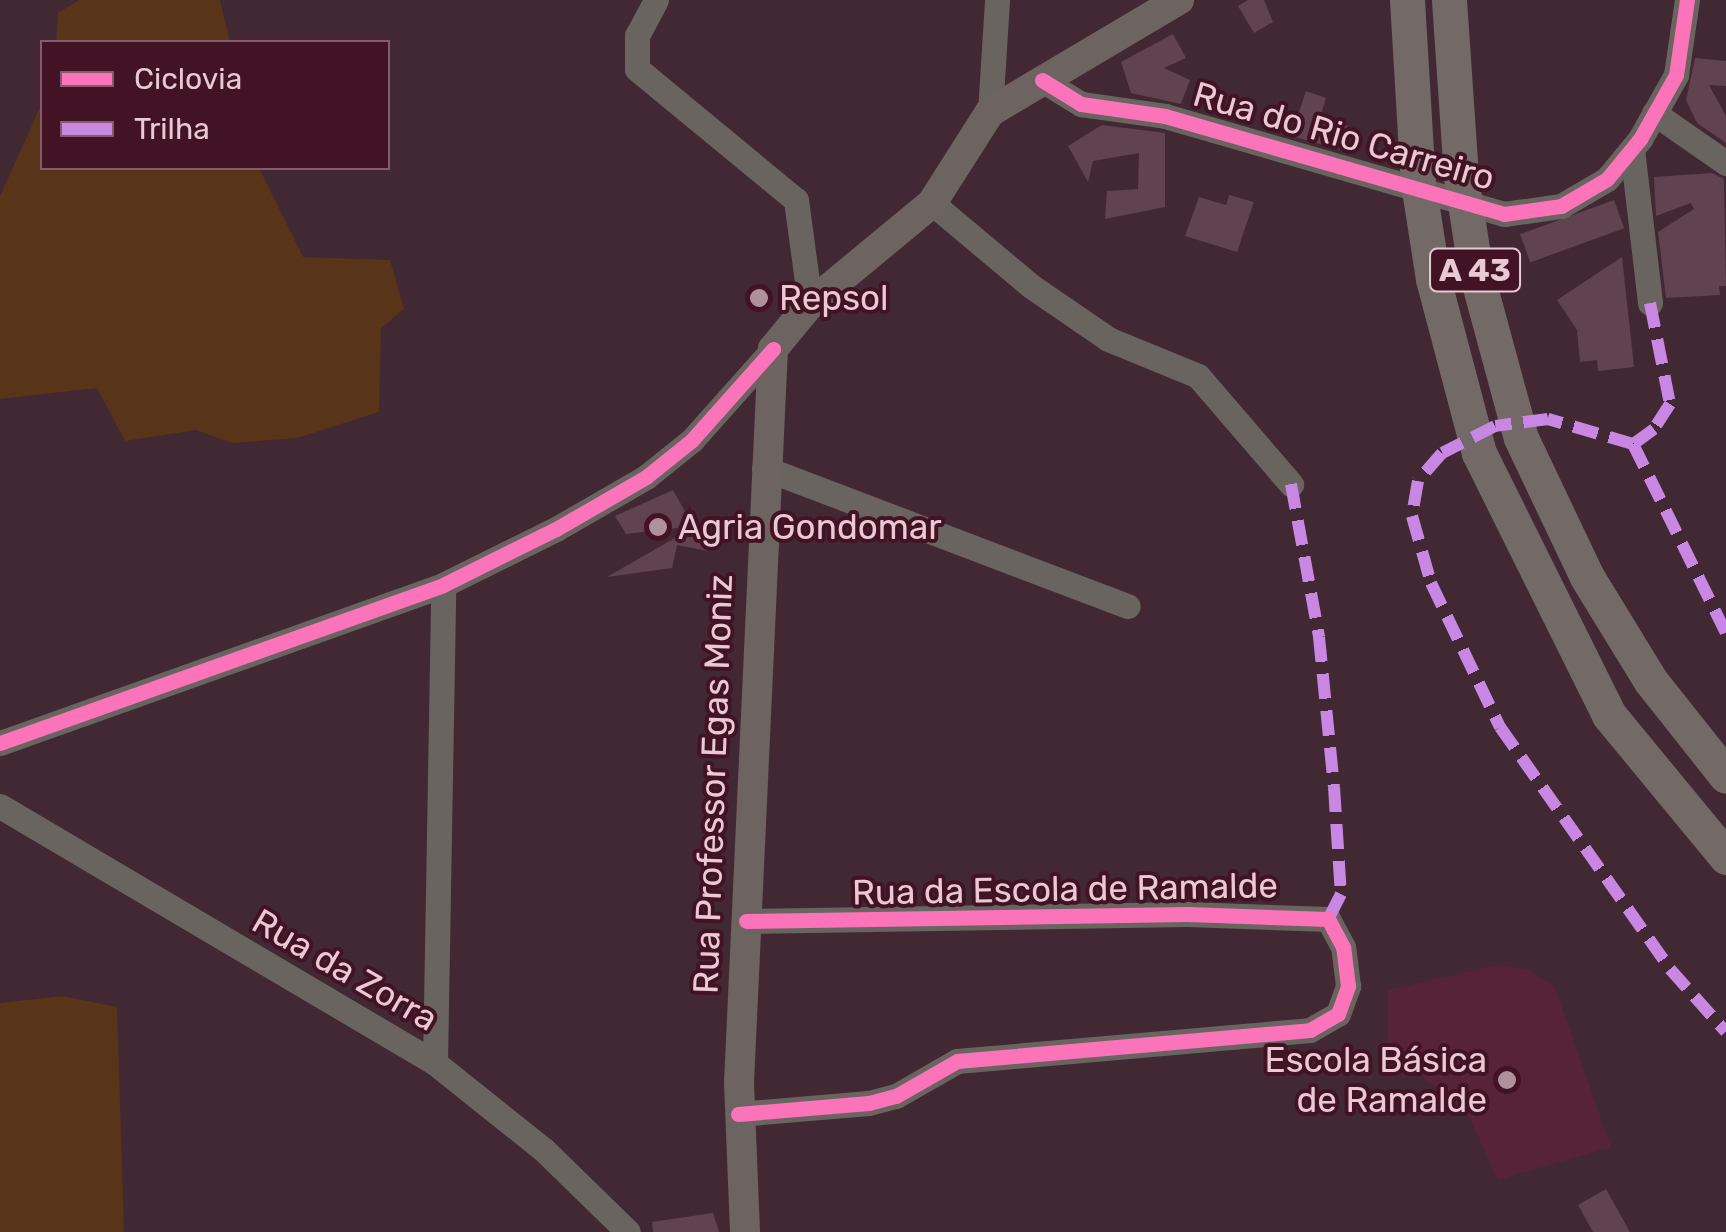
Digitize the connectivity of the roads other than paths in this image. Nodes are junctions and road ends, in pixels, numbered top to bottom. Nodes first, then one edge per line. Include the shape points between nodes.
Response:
1 (656, 0) edge
2 (997, 0) edge
3 (1179, 0) edge
4 (1407, 0) edge
5 (1449, 0) edge
6 (1687, 0) edge
7 (1042, 80) junction
8 (990, 112) junction
9 (1654, 114) junction
10 (1632, 149) junction
11 (1726, 163) edge
12 (932, 203) junction
13 (1650, 303) dead end
14 (810, 304) junction
15 (773, 349) junction
16 (764, 468) junction
17 (1291, 484) dead end
18 (443, 585) junction
19 (1128, 606) dead end
20 (0, 743) edge
21 (1726, 776) edge
22 (0, 806) edge
23 (1726, 857) edge
24 (746, 921) junction
25 (435, 1063) junction
26 (738, 1114) junction
27 (745, 1229) edge
28 (628, 1232) edge

1 - 14 street via 637,35 636,69 796,200
2 - 8 street
3 - 7 main road
4 - 23 highway, A 43 via 1418,183 1434,279 1479,453 1608,715
5 - 21 highway, A 43 via 1461,177 1475,269 1520,438 1559,526 1650,680
6 - 9 street, Rua do Rio Carreiro via 1676,74
7 - 8 main road
7 - 10 street, Rua do Rio Carreiro via 1081,104 1210,128 1504,214 1561,206 1607,179
8 - 12 main road
9 - 10 street, Rua do Rio Carreiro
9 - 11 street
10 - 13 street
12 - 14 main road
12 - 17 street via 1030,286 1108,338 1198,376
14 - 15 main road
15 - 16 main road, Rua Professor Egas Moniz
15 - 18 street via 730,403 646,477
16 - 19 street
16 - 24 main road, Rua Professor Egas Moniz
18 - 20 street
18 - 25 street
22 - 25 street, Rua da Zorra
24 - 26 main road, Rua Professor Egas Moniz
24 - 26 street, Rua da Escola de Ramalde via 1186,914 1328,919 1343,947 1348,986 1338,1014 1310,1030 957,1061 896,1096 869,1103
25 - 28 street, Rua da Zorra via 544,1150
26 - 27 main road, Rua Professor Egas Moniz

